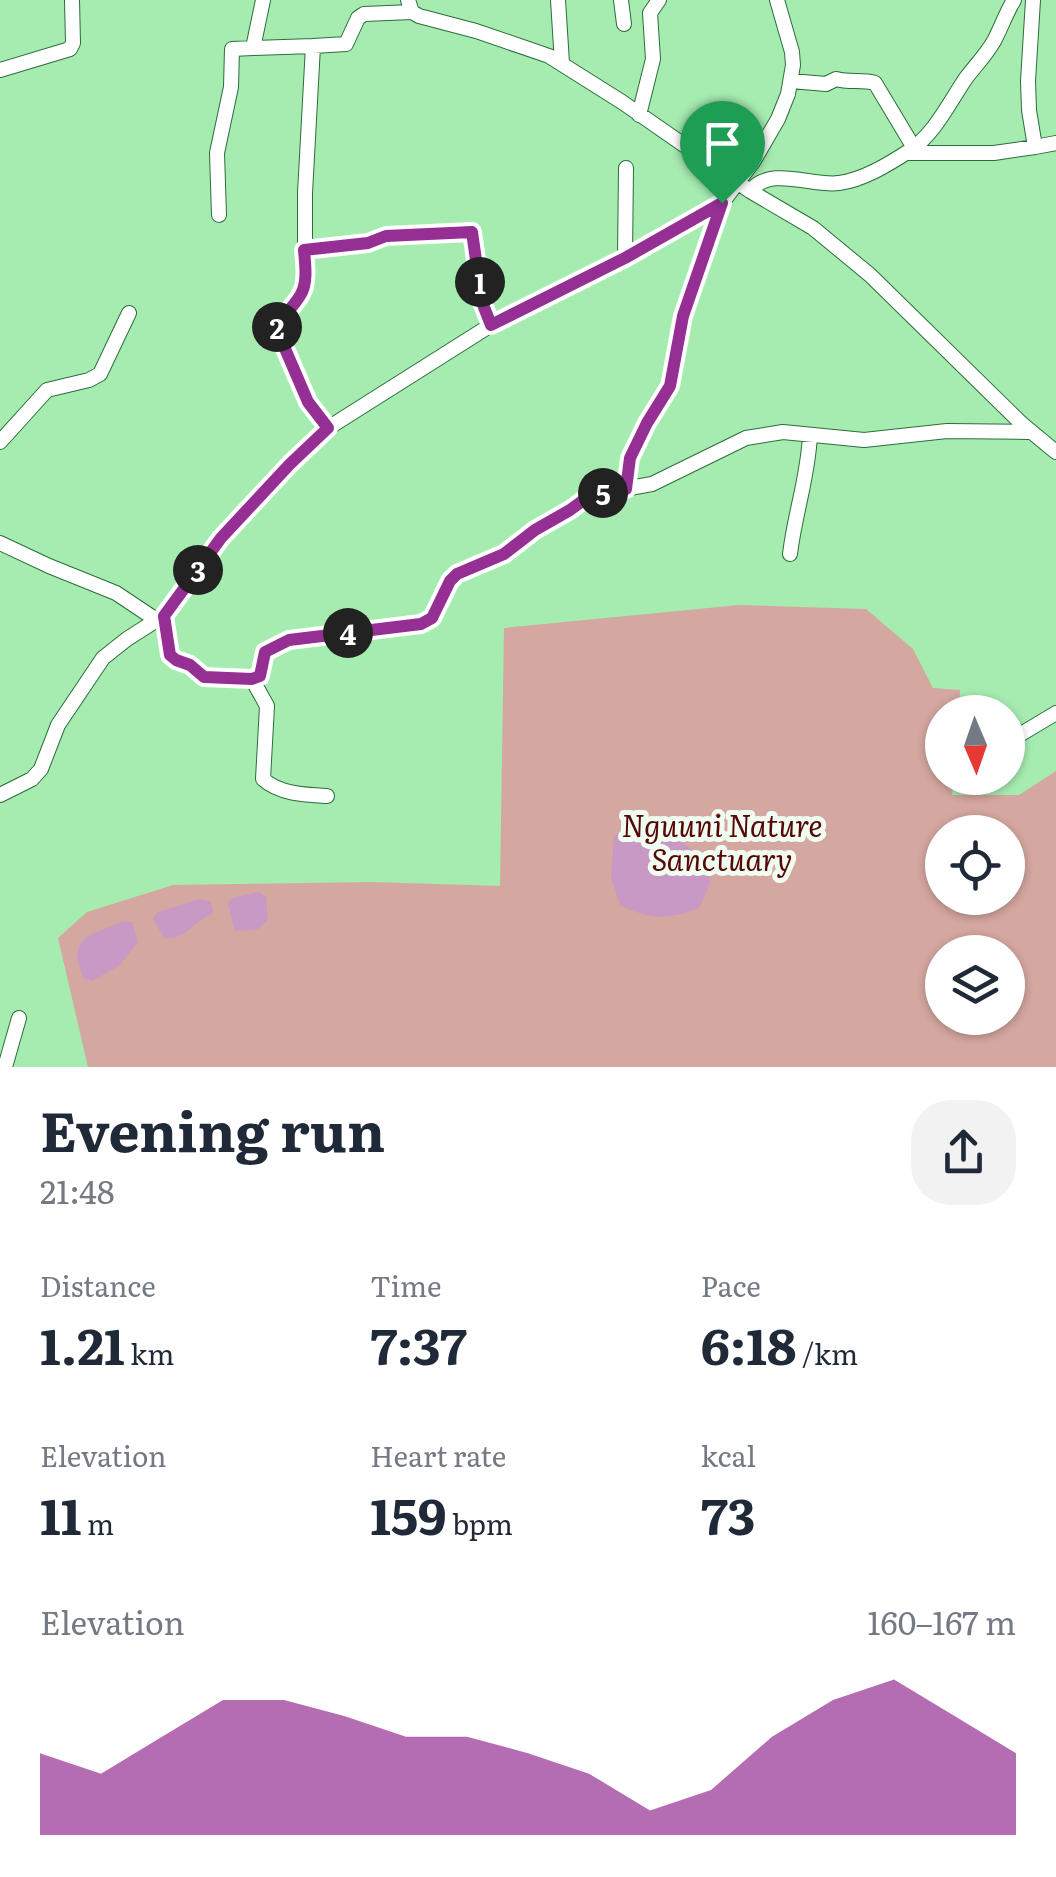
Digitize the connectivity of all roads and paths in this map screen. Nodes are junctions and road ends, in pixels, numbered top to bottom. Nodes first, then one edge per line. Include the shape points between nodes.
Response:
1 (72, 0) edge
2 (264, 0) edge
3 (558, 0) edge
4 (622, 0) edge
5 (659, 0) edge
6 (778, 0) edge
7 (1013, 0) edge
8 (1033, 0) edge
9 (410, 6) edge
10 (624, 24) dead end
11 (313, 46) junction
12 (253, 48) junction
13 (562, 63) junction
14 (0, 70) edge
15 (791, 81) junction
16 (639, 116) junction
17 (1056, 143) edge
18 (1034, 147) junction
19 (910, 150) junction
20 (626, 168) dead end
21 (745, 187) junction
22 (722, 203) junction
23 (219, 215) dead end
24 (304, 250) junction
25 (625, 258) junction
26 (129, 313) dead end
27 (491, 325) junction
28 (328, 428) junction
29 (1030, 432) junction
30 (810, 435) junction
31 (0, 442) edge
32 (1056, 452) edge
33 (626, 489) junction
34 (0, 543) edge
35 (790, 554) dead end
36 (161, 618) junction
37 (252, 679) junction
38 (1056, 712) edge
39 (1025, 731) edge
40 (0, 795) edge
41 (327, 796) dead end
42 (19, 1018) dead end
43 (5, 1067) edge

1 - 14 street via 70,49
2 - 12 street
3 - 13 street
4 - 10 street
5 - 16 street via 650,13 653,59
6 - 15 street via 790,38
7 - 19 street via 984,56
8 - 18 street via 1028,81
9 - 11 street via 364,14 346,44
9 - 13 street
11 - 12 street
11 - 24 street
12 - 23 street via 232,49 217,154
13 - 16 street
15 - 19 street via 872,82
15 - 21 street
16 - 21 street
17 - 18 street
18 - 19 street via 994,153
19 - 21 street via 846,182 781,178
20 - 25 street
21 - 22 street
21 - 29 street via 812,228 870,275
22 - 25 street
22 - 33 street via 683,316 670,386 630,458
24 - 27 street via 386,236 472,232
24 - 28 street via 302,293 277,330 308,402
25 - 27 street
26 - 31 street via 100,374 47,390
27 - 28 street
28 - 36 street via 221,538
29 - 30 street via 864,440
29 - 32 street
30 - 33 street via 746,438 664,479
30 - 35 street
33 - 37 street via 585,499 504,554 457,574 427,622 289,640 265,652 260,676
34 - 36 street
36 - 37 street via 173,658 204,677
36 - 40 street via 103,658 58,726 42,769
37 - 41 street via 267,706 263,779 290,792
38 - 39 street
42 - 43 street

